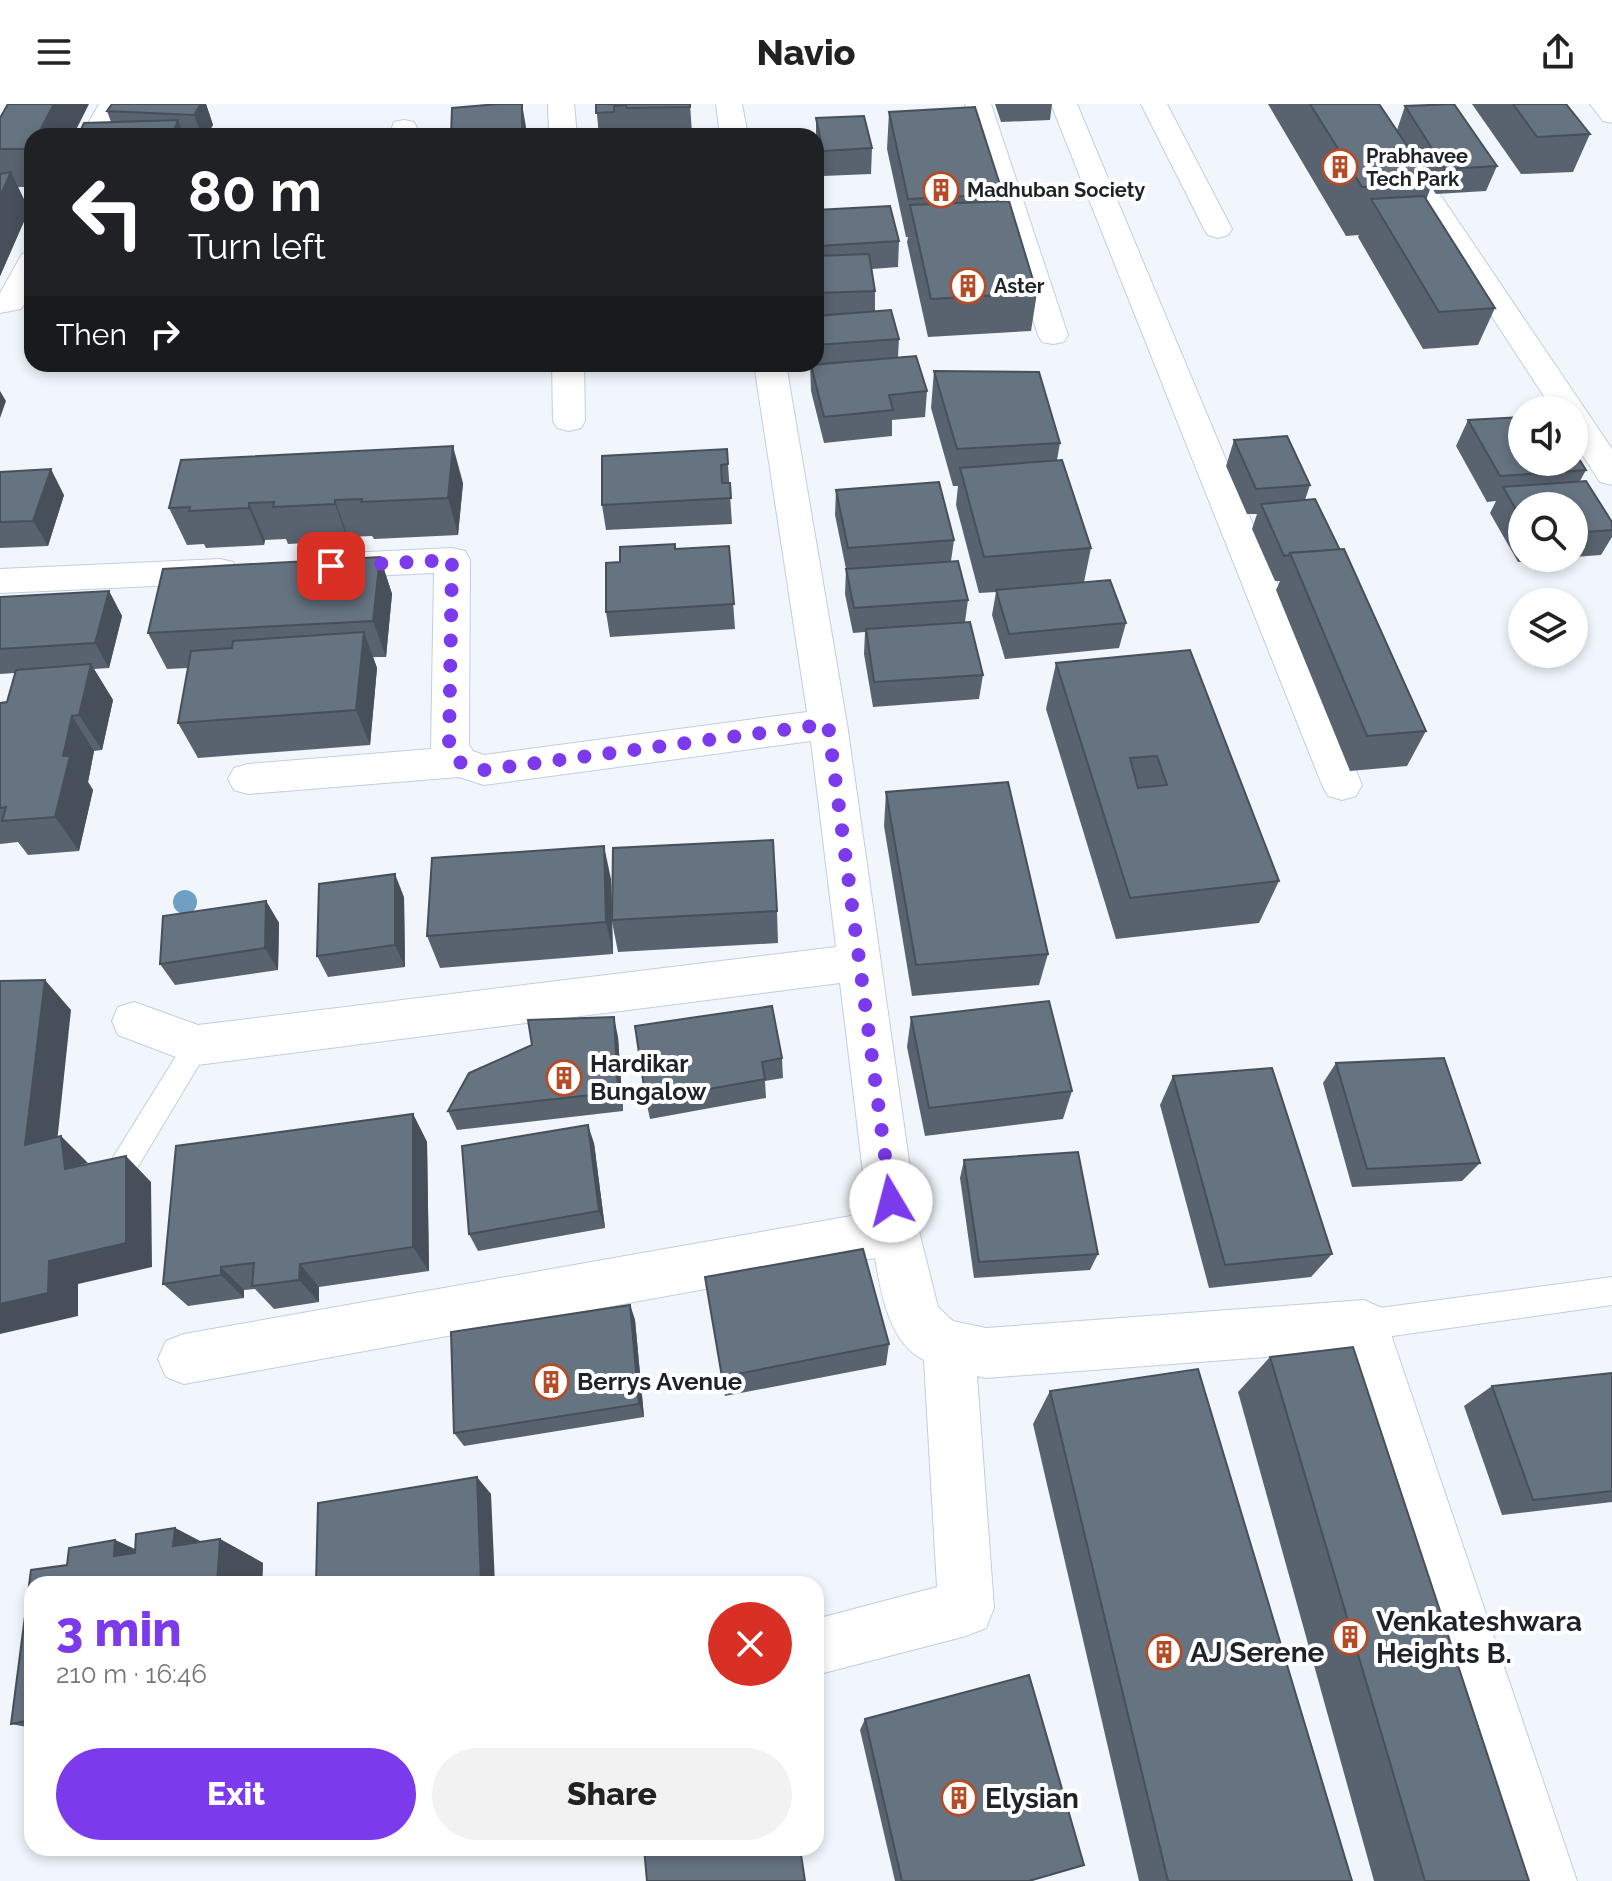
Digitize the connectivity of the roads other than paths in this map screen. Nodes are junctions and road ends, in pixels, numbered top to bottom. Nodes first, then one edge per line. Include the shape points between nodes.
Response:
1 (112, 104) edge
2 (561, 104) edge
3 (729, 104) edge
4 (978, 104) edge
5 (1064, 104) edge
6 (1154, 104) edge
7 (1366, 104) edge
8 (1603, 104) edge
9 (1612, 115) edge
10 (99, 128) edge
11 (562, 128) edge
12 (733, 128) edge
13 (1218, 229) dead end
14 (24, 276) edge
15 (0, 304) edge
16 (1053, 335) dead end
17 (568, 372) edge
18 (771, 372) edge
19 (1560, 396) edge
20 (569, 421) dead end
21 (1588, 438) edge
22 (1612, 474) edge
23 (296, 567) edge
24 (249, 570) edge
25 (0, 581) edge
26 (828, 724) junction
27 (459, 762) junction
28 (248, 779) dead end
29 (1342, 785) dead end
30 (859, 962) junction
31 (134, 1021) dead end
32 (197, 1045) junction
33 (117, 1176) edge
34 (895, 1231) junction
35 (1612, 1291) edge
36 (1364, 1325) junction
37 (949, 1345) junction
38 (184, 1359) dead end
39 (824, 1645) edge
40 (1546, 1881) edge

1 - 10 street
2 - 11 street
3 - 12 street
4 - 16 street
5 - 29 street
6 - 13 street
7 - 19 street
8 - 9 street
14 - 15 street via 10,303
17 - 20 street
18 - 26 street
21 - 22 street
23 - 27 street via 452,560 449,746
24 - 25 street
26 - 27 street via 484,770
26 - 30 street
27 - 28 street
30 - 32 street
30 - 34 street
31 - 32 street
32 - 33 lane
34 - 37 street via 912,1308 927,1333
34 - 38 street
35 - 36 lane
36 - 37 street via 986,1353
36 - 40 street
37 - 39 street via 966,1608

